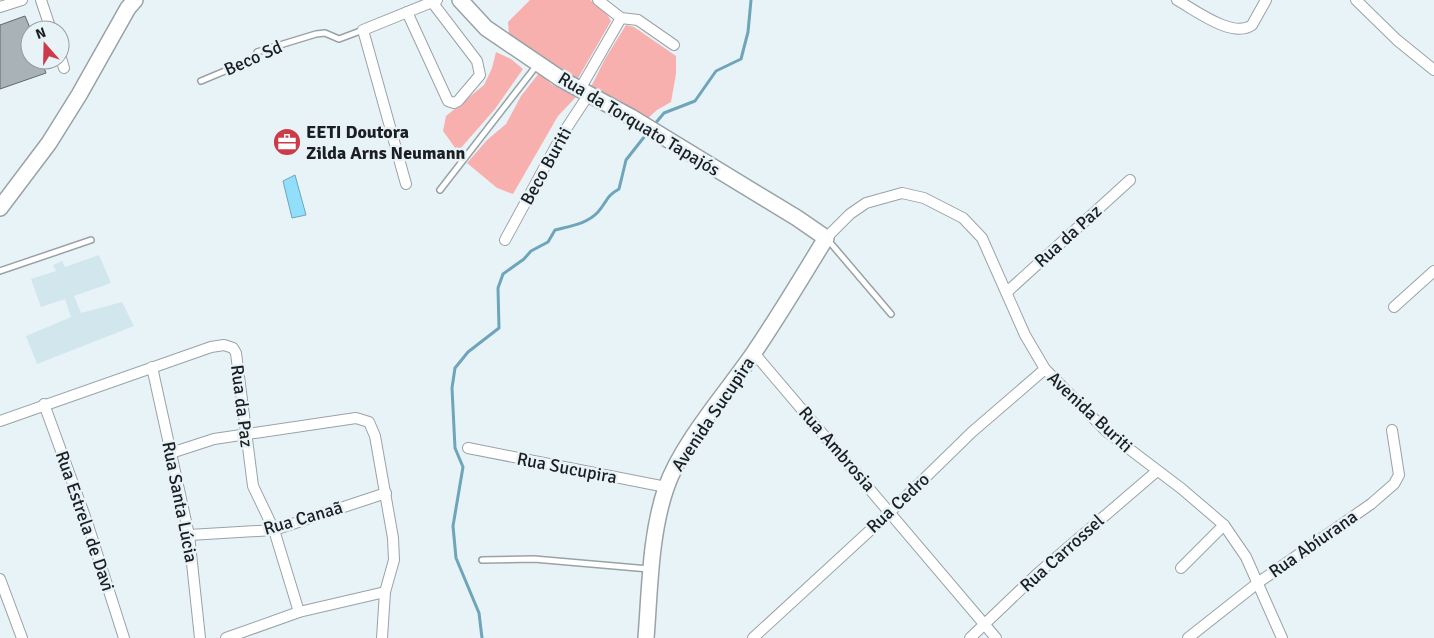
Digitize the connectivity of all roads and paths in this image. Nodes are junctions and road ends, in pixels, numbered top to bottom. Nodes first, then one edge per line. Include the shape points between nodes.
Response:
1 (22, 0) edge
2 (41, 0) edge
3 (135, 0) edge
4 (460, 0) edge
5 (598, 0) edge
6 (1177, 0) edge
7 (1266, 0) edge
8 (1356, 0) edge
9 (434, 1) edge
10 (0, 7) edge
11 (407, 12) junction
12 (621, 18) junction
13 (48, 20) edge
14 (363, 30) junction
15 (674, 45) dead end
16 (539, 63) junction
17 (1434, 70) edge
18 (201, 81) dead end
19 (584, 92) junction
20 (1130, 180) dead end
21 (406, 184) dead end
22 (440, 190) dead end
23 (0, 208) edge
24 (826, 238) junction
25 (91, 240) dead end
26 (505, 240) dead end
27 (0, 271) edge
28 (1434, 271) edge
29 (1007, 292) junction
30 (1394, 306) dead end
31 (891, 314) dead end
32 (754, 353) junction
33 (152, 367) junction
34 (1045, 369) junction
35 (44, 404) junction
36 (0, 421) edge
37 (1392, 430) dead end
38 (246, 434) junction
39 (468, 448) dead end
40 (171, 453) junction
41 (1157, 472) junction
42 (666, 487) junction
43 (386, 493) junction
44 (890, 512) junction
45 (1224, 525) junction
46 (274, 530) junction
47 (189, 535) junction
48 (482, 560) dead end
49 (1181, 568) dead end
50 (651, 569) junction
51 (0, 579) edge
52 (1259, 582) junction
53 (385, 592) junction
54 (299, 612) junction
55 (985, 625) junction
56 (22, 638) edge
57 (124, 638) edge
58 (200, 638) edge
59 (226, 638) edge
60 (382, 638) edge
61 (646, 638) edge
62 (753, 638) edge
63 (970, 638) edge
64 (996, 638) edge
65 (1188, 638) edge
66 (1282, 638) edge

1 - 10 street
2 - 13 street
3 - 23 street via 49,143
4 - 16 street, Rua da Torquato Tapajós via 486,28
5 - 12 street
6 - 7 street via 1206,17 1238,29 1252,25
8 - 17 street
9 - 11 street
9 - 11 street via 458,39 477,61 480,71 478,79 458,101 448,101
11 - 14 street
12 - 15 street via 638,20
12 - 19 street, Beco Buriti
14 - 18 lane, Beco Sd via 340,39 325,33 316,34 258,52 256,58
14 - 21 street
16 - 19 street, Rua da Torquato Tapajós
16 - 22 lane
19 - 24 street, Rua da Torquato Tapajós via 646,126
19 - 26 street, Beco Buriti
20 - 29 street, Rua da Paz
24 - 29 street, Avenida Buriti via 866,203 902,193 919,196 962,218 977,232
24 - 31 lane
24 - 32 street, Avenida Sucupira
25 - 27 lane
28 - 30 street
29 - 34 street, Avenida Buriti via 1025,335
32 - 42 street, Avenida Sucupira via 680,458
32 - 44 street, Rua Ambrosia
33 - 35 street, Rua da Paz
33 - 38 street, Rua da Paz via 218,344 233,348
33 - 40 street, Rua Santa Lúcia
34 - 41 street, Avenida Buriti via 1107,432
34 - 44 street, Rua Cedro via 972,432
35 - 36 street, Rua da Paz
35 - 57 street, Rua Estrela de Davi via 87,522
37 - 52 street, Rua Abíurana via 1399,475 1394,484 1371,504
38 - 40 street via 214,439
38 - 43 street via 365,420 372,427
38 - 46 street, Rua da Paz via 253,486
39 - 42 street, Rua Sucupira
40 - 47 street, Rua Santa Lúcia
41 - 45 street, Avenida Buriti
41 - 55 street, Rua Carrossel via 1037,574
42 - 50 street, Avenida Sucupira
43 - 46 street, Rua Canaã
43 - 53 street via 394,560
44 - 55 street, Rua Ambrosia
44 - 62 street, Rua Cedro
45 - 49 street
45 - 52 street, Avenida Buriti
46 - 47 street, Rua Canaã
46 - 54 street, Rua da Paz
47 - 58 street, Rua Santa Lúcia
48 - 50 lane via 534,559
50 - 61 street, Avenida Sucupira
51 - 56 street
52 - 65 street, Rua Abíurana
52 - 66 street, Avenida Buriti
53 - 54 street
53 - 60 street
54 - 59 street
55 - 63 street, Rua Carrossel
55 - 64 street, Rua Ambrosia

